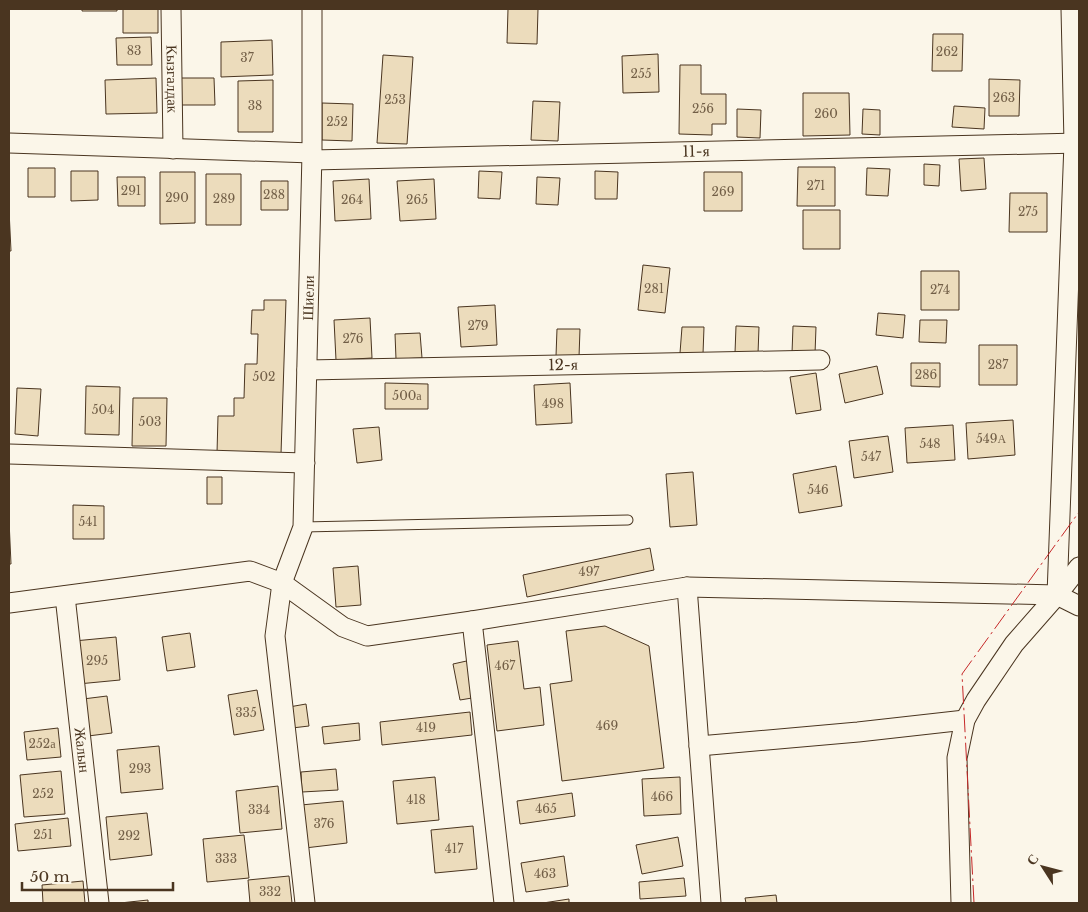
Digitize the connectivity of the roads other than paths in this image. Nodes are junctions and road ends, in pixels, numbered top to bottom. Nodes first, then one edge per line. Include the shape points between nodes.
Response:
1 (171, 9) edge
2 (312, 9) edge
3 (1071, 9) edge
4 (9, 143) edge
5 (1076, 143) edge
6 (173, 149) junction
7 (312, 157) junction
8 (820, 360) dead end
9 (307, 370) junction
10 (9, 454) edge
11 (305, 462) junction
12 (628, 520) dead end
13 (303, 527) junction
14 (1079, 567) edge
15 (282, 583) junction
16 (687, 588) junction
17 (1057, 595) junction
18 (65, 596) junction
19 (9, 603) edge
20 (1079, 606) edge
21 (472, 621) junction
22 (965, 720) junction
23 (699, 746) junction
24 (100, 903) edge
25 (305, 903) edge
26 (504, 903) edge
27 (711, 903) edge
28 (961, 903) edge

1 - 6 street, Кызгалдак
2 - 7 street, Шиели
3 - 5 street
4 - 6 street, 11-я
5 - 7 street, 11-я
5 - 17 street
6 - 7 street, 11-я
7 - 9 street, Шиели
8 - 9 street, 12-я
9 - 11 street, Шиели
10 - 11 street
11 - 13 street, Шиели
12 - 13 lane
13 - 15 street, Шиели
14 - 17 street
15 - 18 street via 250,571
15 - 21 street via 343,627 367,636
15 - 25 street, Шиели via 275,636
16 - 17 street
16 - 21 street
16 - 23 street
17 - 20 street
17 - 22 street via 1014,644
18 - 19 street
18 - 24 street, Жалын
21 - 26 street
22 - 23 street
22 - 28 street via 957,758
23 - 27 street

